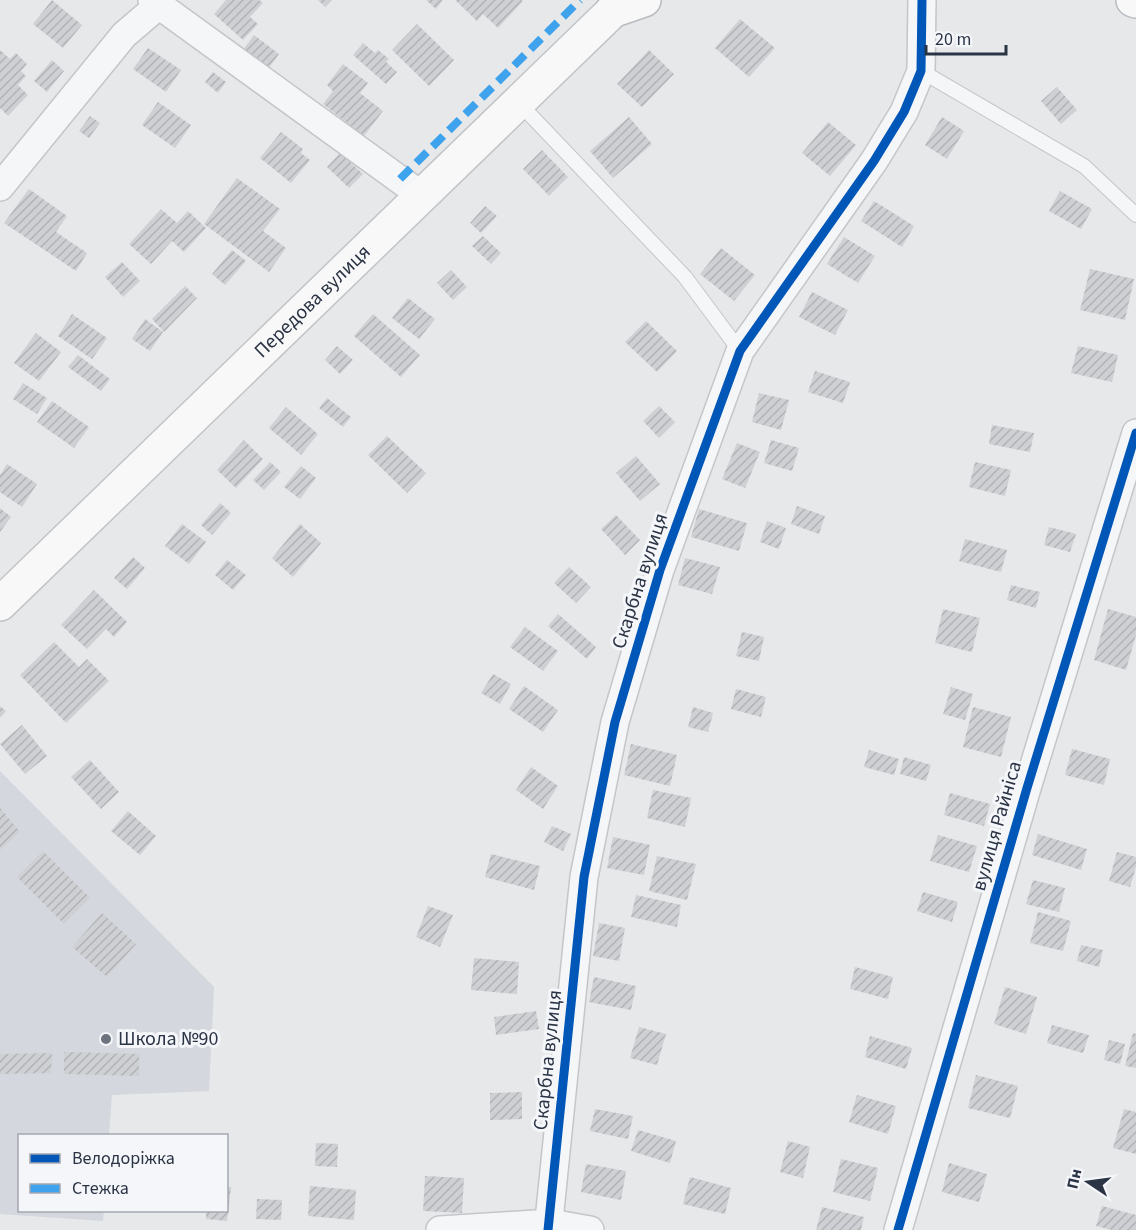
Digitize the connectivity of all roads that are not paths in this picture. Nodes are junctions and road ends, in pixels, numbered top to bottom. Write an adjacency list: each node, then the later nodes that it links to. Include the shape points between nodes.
1 (644, 0): 3 (main road)
2 (922, 0): 5 (street, Скарбна вулиця)
3 (618, 5): 6 (main road, Передова вулиця)
4 (170, 6): 7 (street, via 124,35); 8 (street)
5 (921, 71): 9 (lane, via 1084,166); 10 (street, Скарбна вулиця, via 904,112 874,161)
6 (518, 102): 8 (main road, Передова вулиця); 10 (lane, via 685,277)
7 (0, 187)
8 (421, 195): 12 (main road, Передова вулиця)
9 (1136, 215)
10 (740, 351): 13 (street, Скарбна вулиця, via 660,570 615,722 584,877)
11 (1136, 433): 16 (street, вулиця Райніса)
12 (0, 604)
13 (549, 1226): 14 (street); 15 (street)
14 (440, 1230)
15 (590, 1230)
16 (898, 1230)

